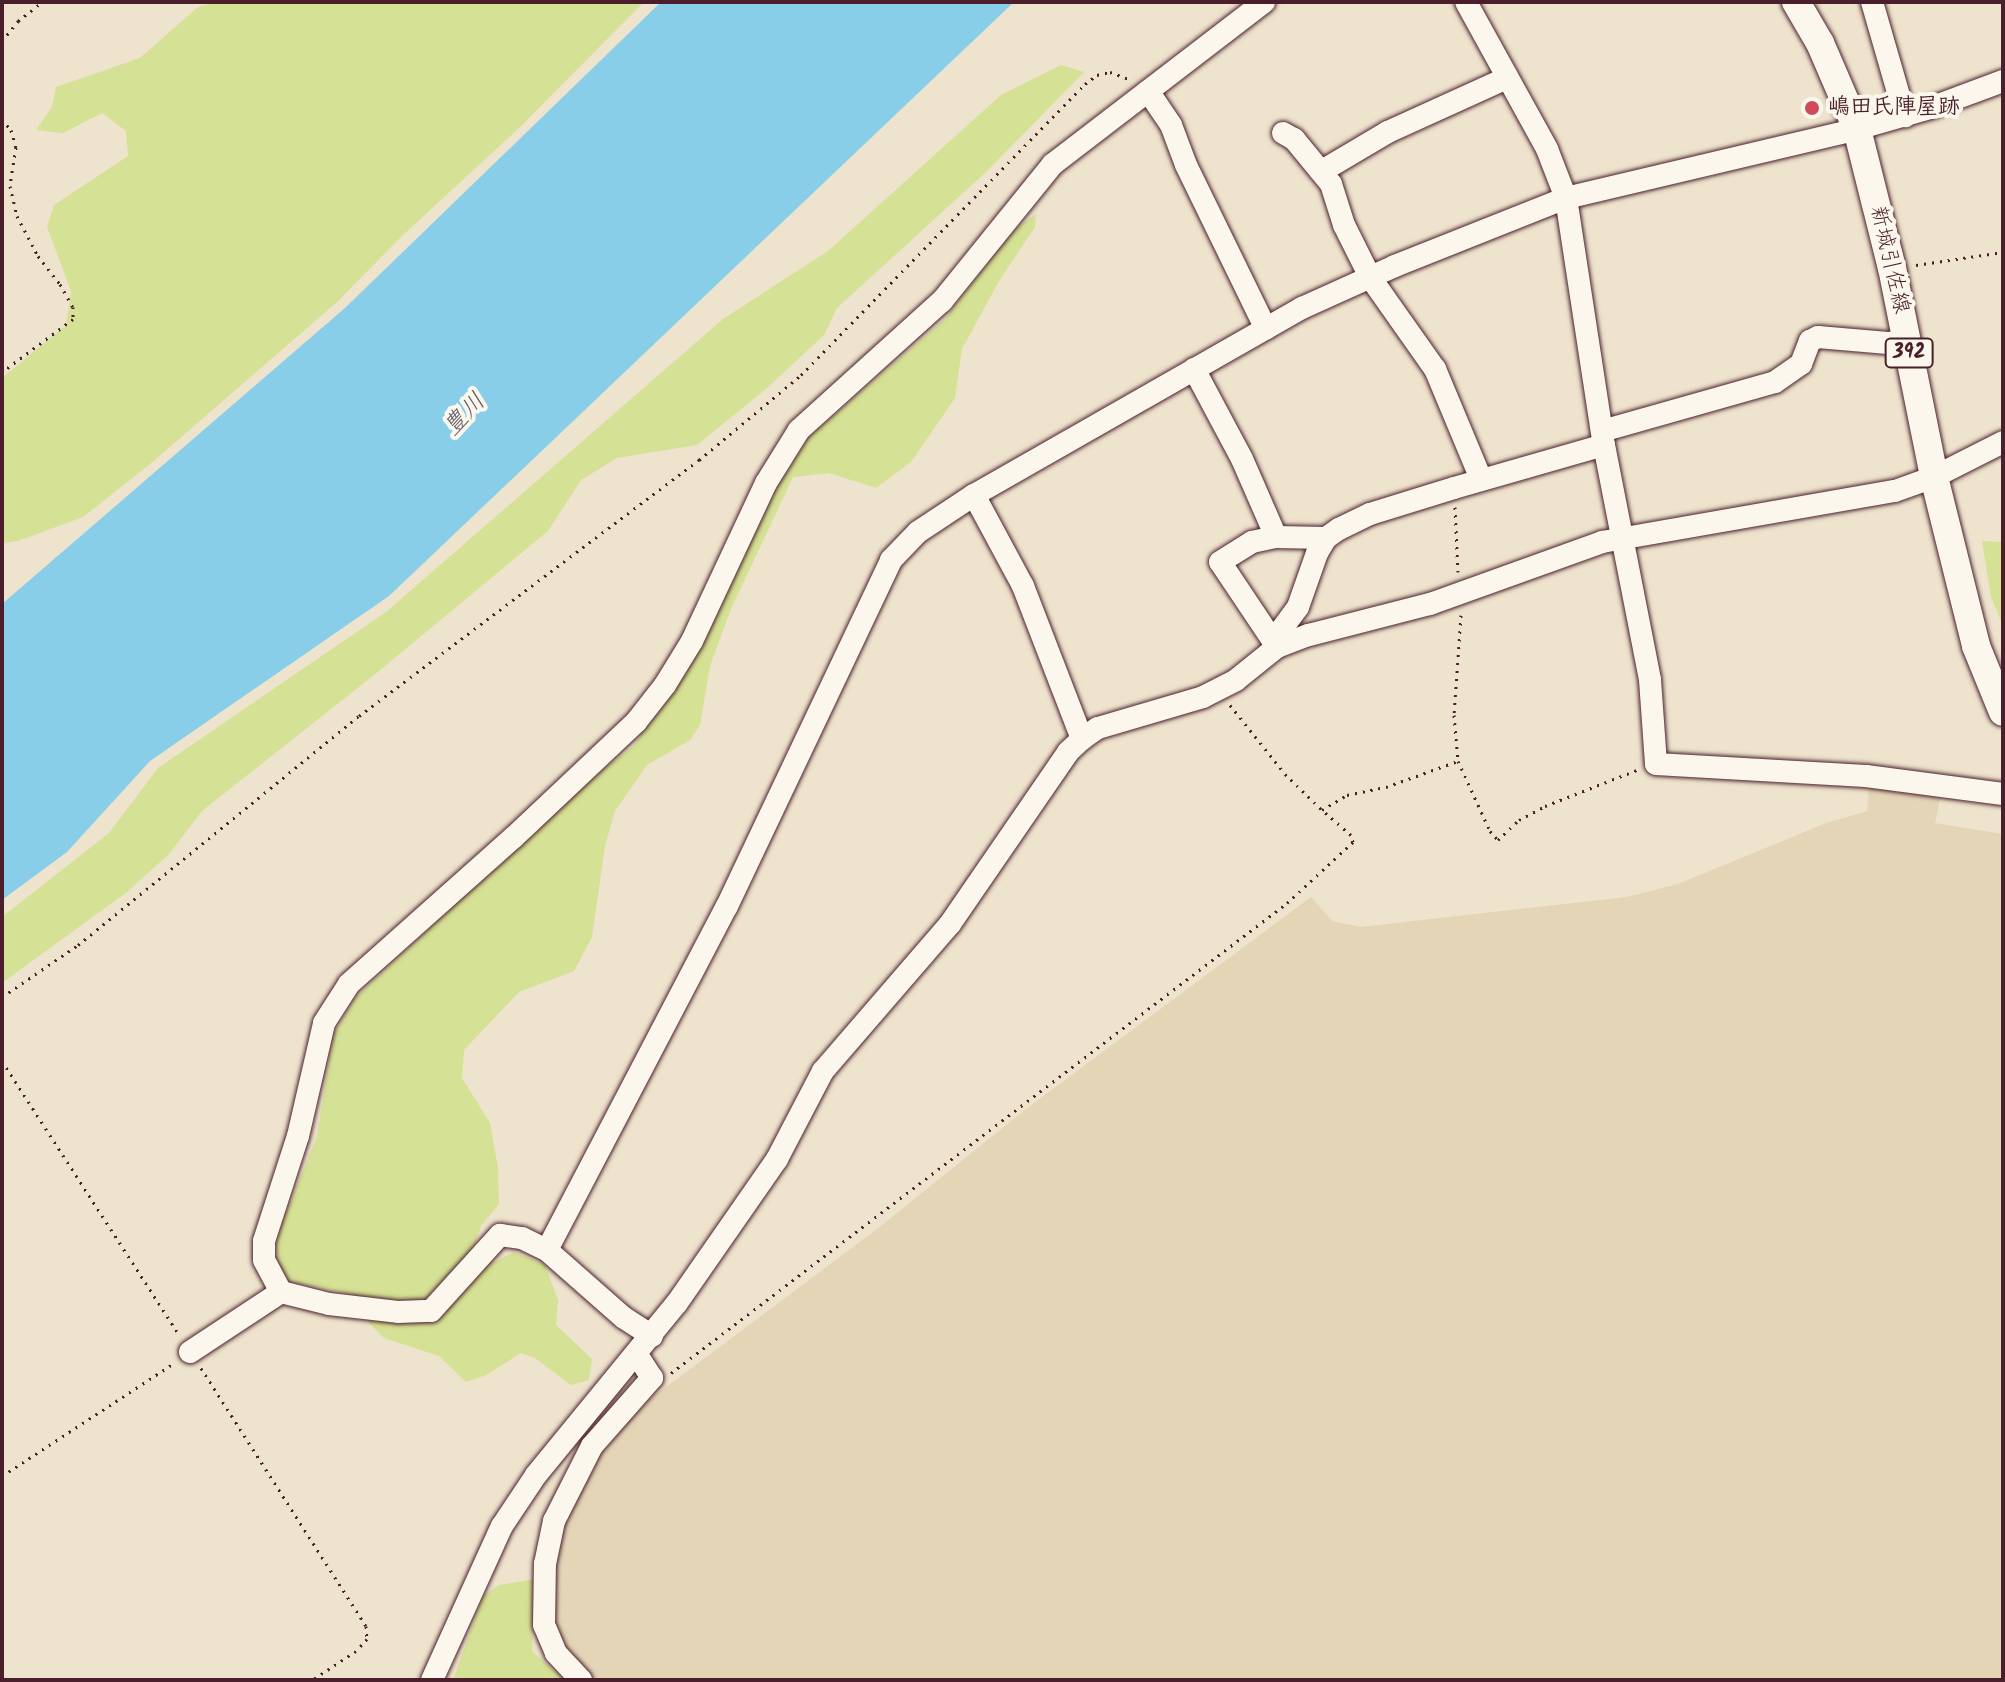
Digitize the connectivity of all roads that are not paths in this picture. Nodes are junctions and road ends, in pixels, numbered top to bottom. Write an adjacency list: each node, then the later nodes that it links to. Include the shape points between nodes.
1 (1264, 2): 7 (street)
2 (1466, 2): 5 (street)
3 (1796, 2): 9 (main road, 新城引佐線 / 392)
4 (1872, 2): 8 (street)
5 (1507, 78): 11 (street, via 1388,132); 12 (street, via 1547,149)
6 (2003, 81): 8 (street)
7 (1148, 91): 14 (street, via 1171,125); 30 (street, via 1053,164 942,301 799,430 766,483 692,641 636,722 349,984 324,1023 298,1136 264,1241 264,1260)
8 (1905, 116): 9 (street)
9 (1857, 129): 12 (street); 15 (main road, 新城引佐線 / 392)
10 (1283, 133): 11 (street)
11 (1322, 171): 13 (street)
12 (1566, 198): 13 (street); 17 (street)
13 (1370, 277): 14 (street); 20 (street, via 1435,369)
14 (1266, 329): 16 (street)
15 (1906, 340): 17 (street, via 1818,337 1810,341 1801,364 1775,382); 19 (main road, 新城引佐線 / 392)
16 (1194, 369): 21 (street); 22 (street)
17 (1603, 438): 20 (street); 23 (street)
18 (2003, 442): 19 (street)
19 (1934, 477): 23 (street, via 1895,491); 26 (main road, 新城引佐線 / 392, via 1976,646)
20 (1481, 479): 24 (street, via 1370,514)
21 (974, 495): 27 (street, via 1026,594); 29 (street, via 918,532 891,560 727,906)
22 (1276, 537): 24 (street); 25 (street, via 1252,542 1220,562)
23 (1625, 537): 25 (street, via 1460,594); 28 (street, via 1650,680 1656,764 1866,776)
24 (1326, 538): 25 (street, via 1298,607)
25 (1275, 644): 27 (street, via 1236,680 1218,689 1098,728)
26 (2003, 712)
27 (1082, 739): 31 (street, via 950,924 823,1071 777,1159)
28 (2003, 794)
29 (547, 1250): 30 (street, via 500,1235 431,1311 329,1304); 31 (street)
30 (281, 1292): 32 (street)
31 (652, 1336): 33 (street)
32 (190, 1352)
33 (637, 1355): 34 (street, via 536,1475 502,1526); 35 (street, via 652,1378 592,1446 554,1521 545,1564 544,1625 556,1653)
34 (432, 1680)
35 (581, 1680)

